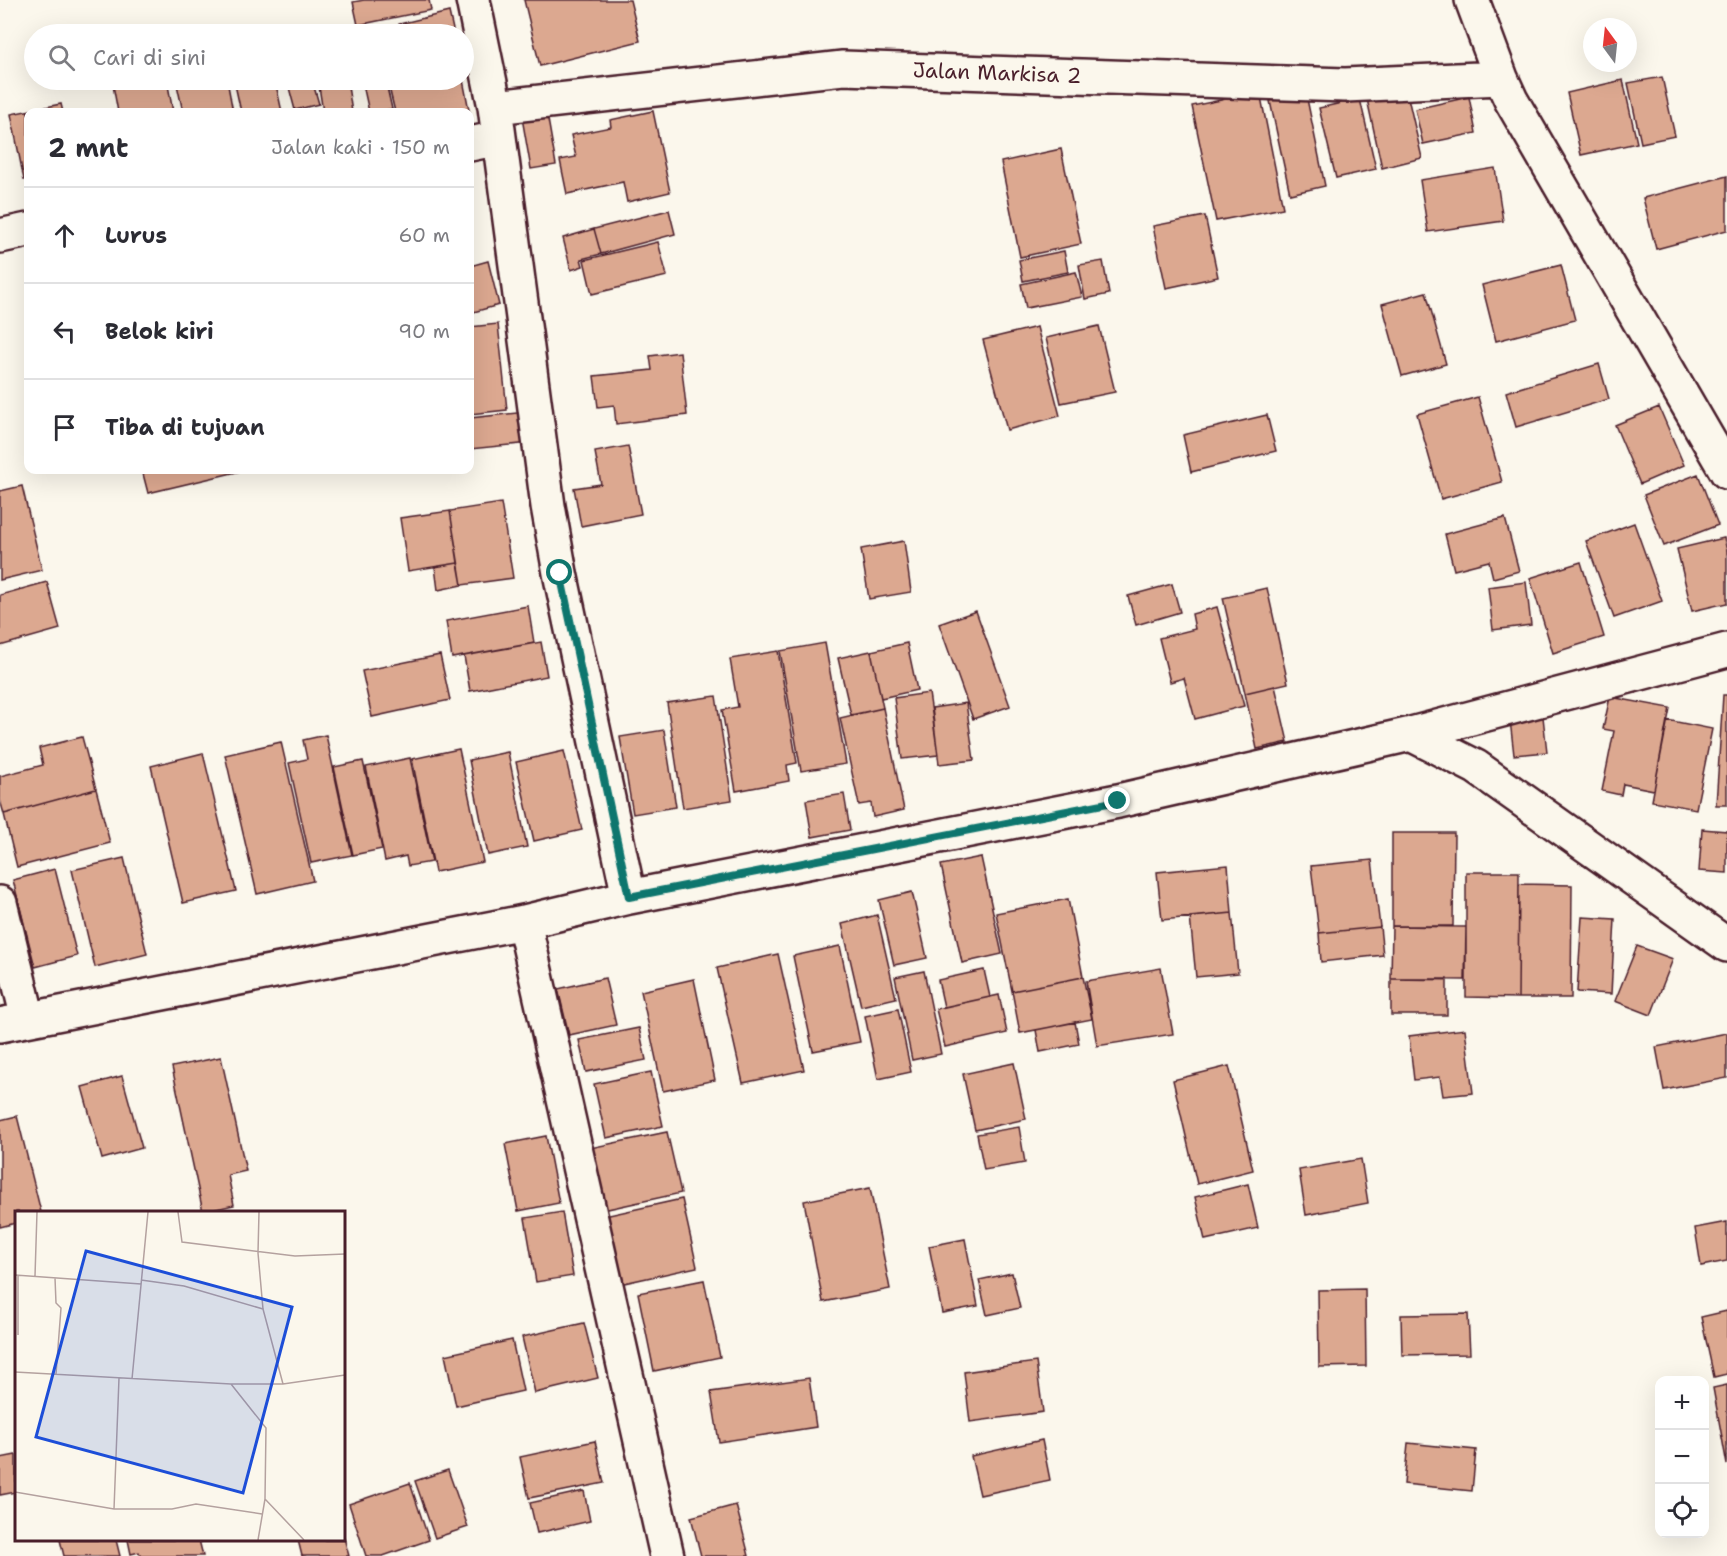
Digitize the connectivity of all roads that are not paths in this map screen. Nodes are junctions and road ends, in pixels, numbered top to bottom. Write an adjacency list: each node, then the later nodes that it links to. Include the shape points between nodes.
1 (473, 0): 4 (street)
2 (1472, 0): 3 (street)
3 (1501, 78): 4 (street, Jalan Markisa 2, via 1345,85 843,68); 7 (street)
4 (488, 130): 10 (street, via 560,573)
5 (24, 231): 6 (street)
6 (0, 236)
7 (1727, 472)
8 (1727, 650): 9 (street)
9 (1411, 734): 10 (street, via 1118,801); 13 (street, via 1476,767)
10 (629, 897): 12 (street)
11 (0, 903): 14 (street)
12 (524, 922): 14 (street); 15 (street)
13 (1727, 945)
14 (14, 1022)
15 (667, 1556)

